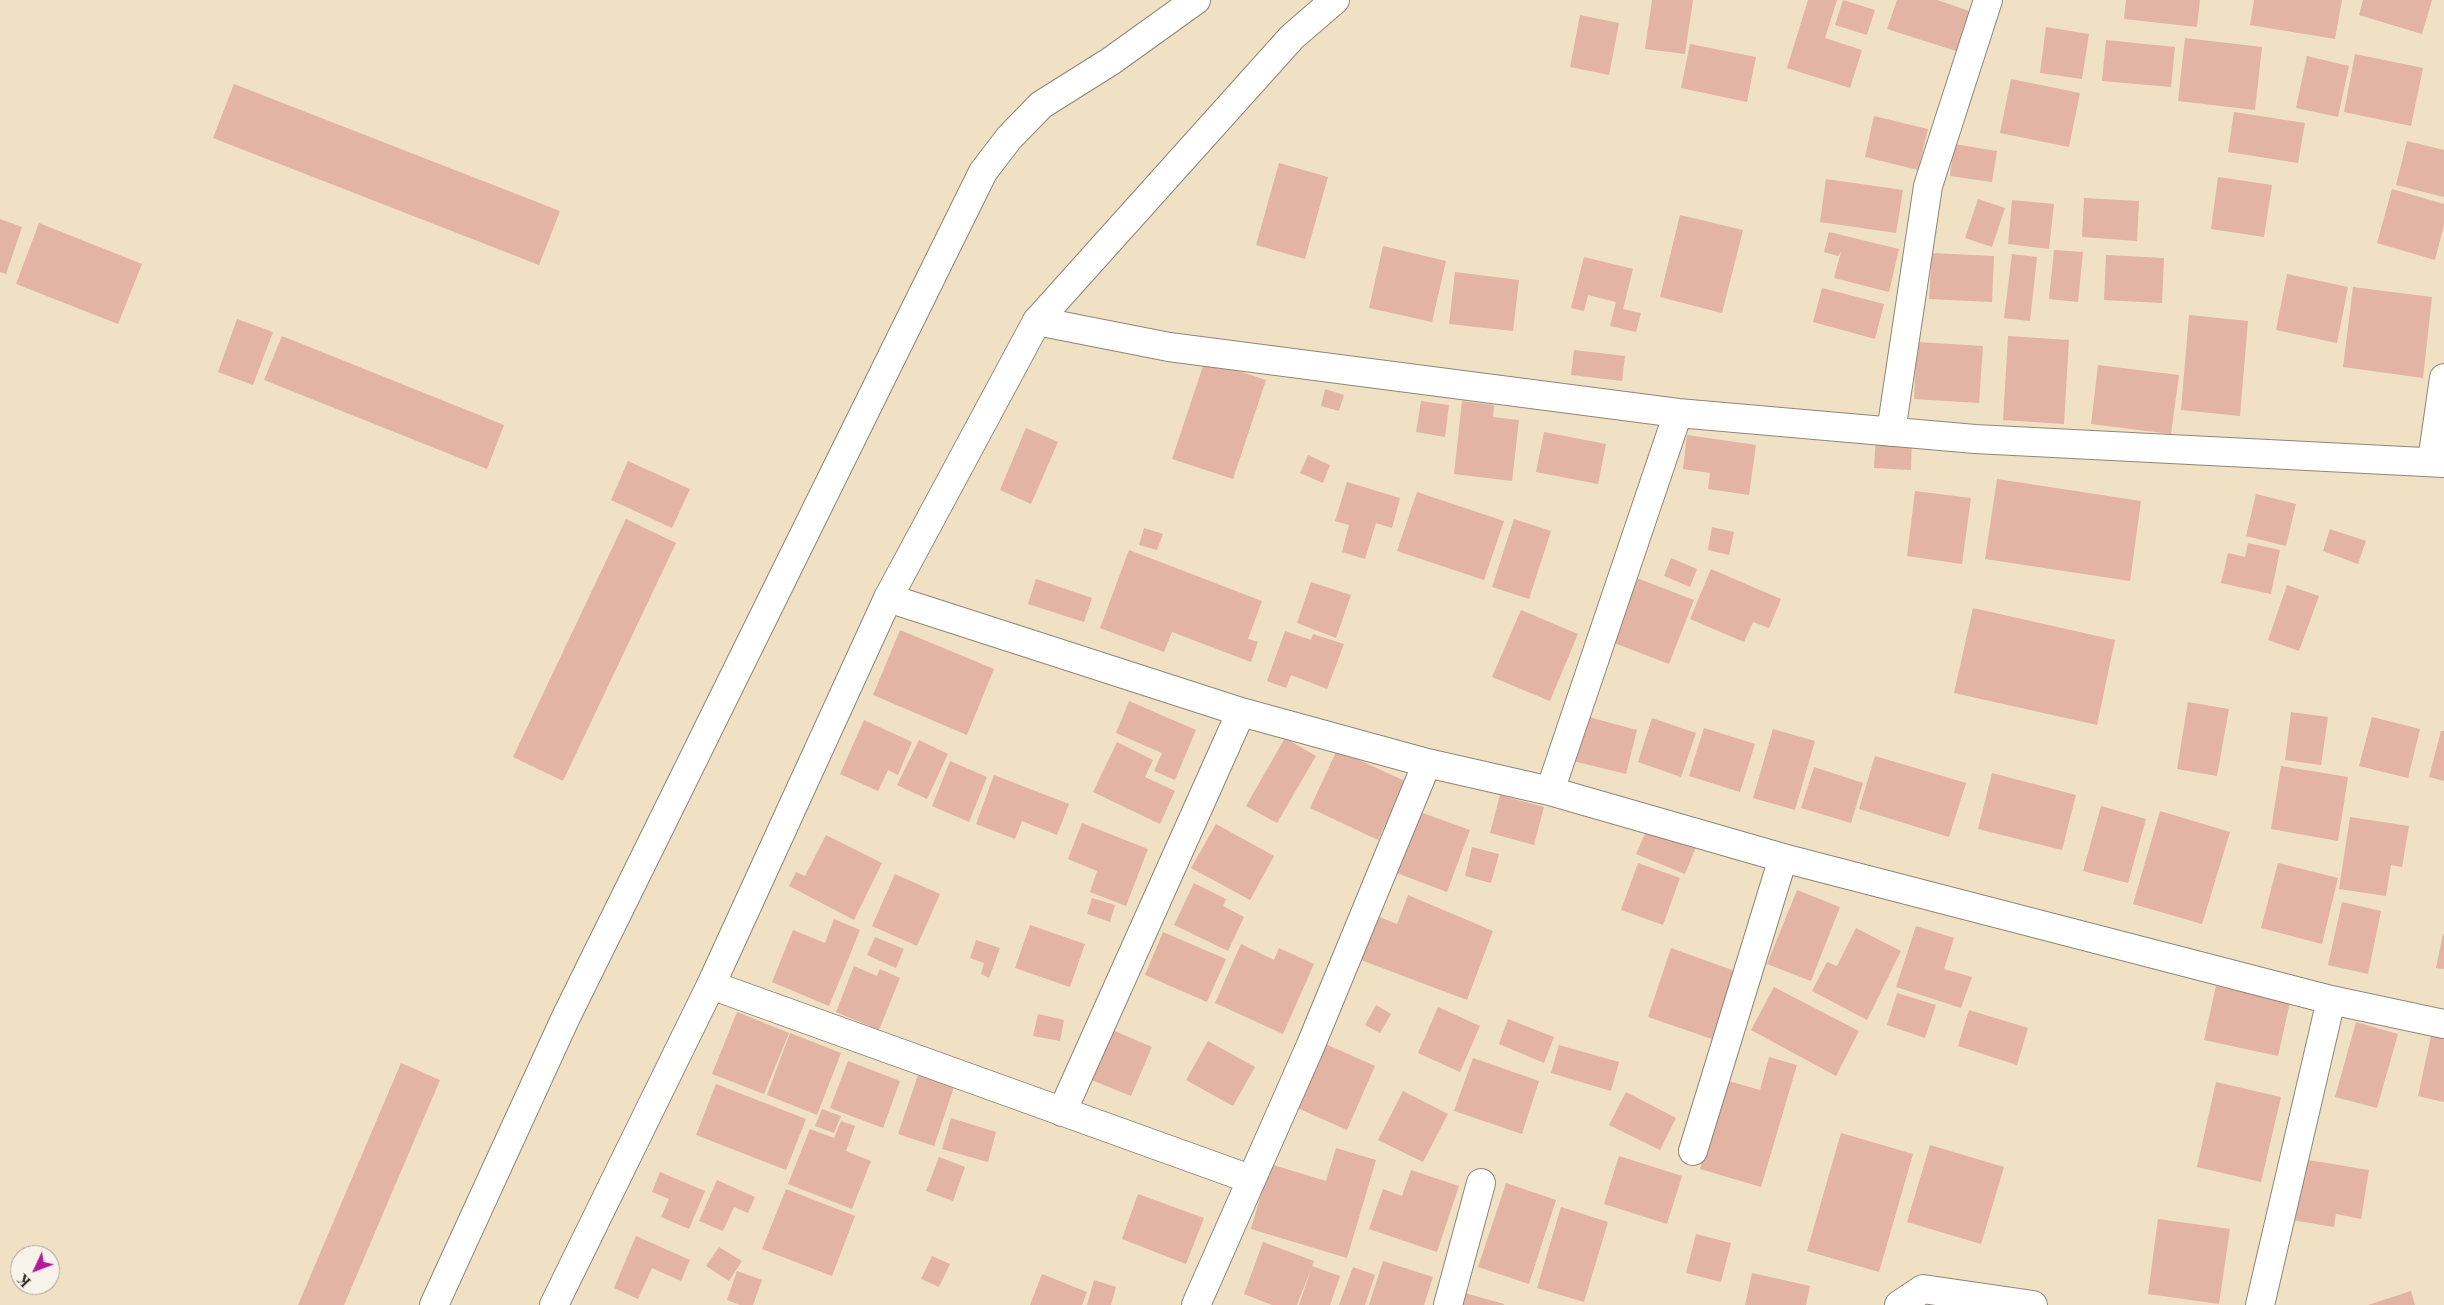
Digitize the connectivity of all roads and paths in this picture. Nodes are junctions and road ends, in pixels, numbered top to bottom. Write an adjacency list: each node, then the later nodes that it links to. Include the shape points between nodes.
1 (1196, 0): 21 (street, via 1111,61 1041,105 1009,138 983,172 566,1017)
2 (1334, 0): 4 (street, via 1292,37)
3 (1988, 0): 7 (street, via 1928,186)
4 (1037, 321): 6 (street, via 1169,346); 9 (street)
5 (2444, 378): 8 (street)
6 (1678, 413): 7 (street); 12 (street)
7 (1891, 432): 8 (street)
8 (2438, 462)
9 (888, 598): 10 (street); 14 (street)
10 (1241, 712): 11 (street); 17 (street)
11 (1427, 764): 12 (street); 19 (street, via 1310,1047)
12 (1550, 791): 13 (street)
13 (1783, 858): 15 (street); 18 (street)
14 (711, 984): 17 (street); 22 (street)
15 (2330, 1000): 16 (street); 27 (street)
16 (2444, 1024)
17 (1062, 1112): 19 (street)
18 (1693, 1151)
19 (1250, 1179): 23 (street)
20 (1481, 1183): 24 (street)
21 (434, 1305)
22 (554, 1305)
23 (1196, 1305)
24 (1448, 1305)
25 (1899, 1305): 26 (street, via 1923,1289)
26 (2033, 1305)
27 (2260, 1305)

